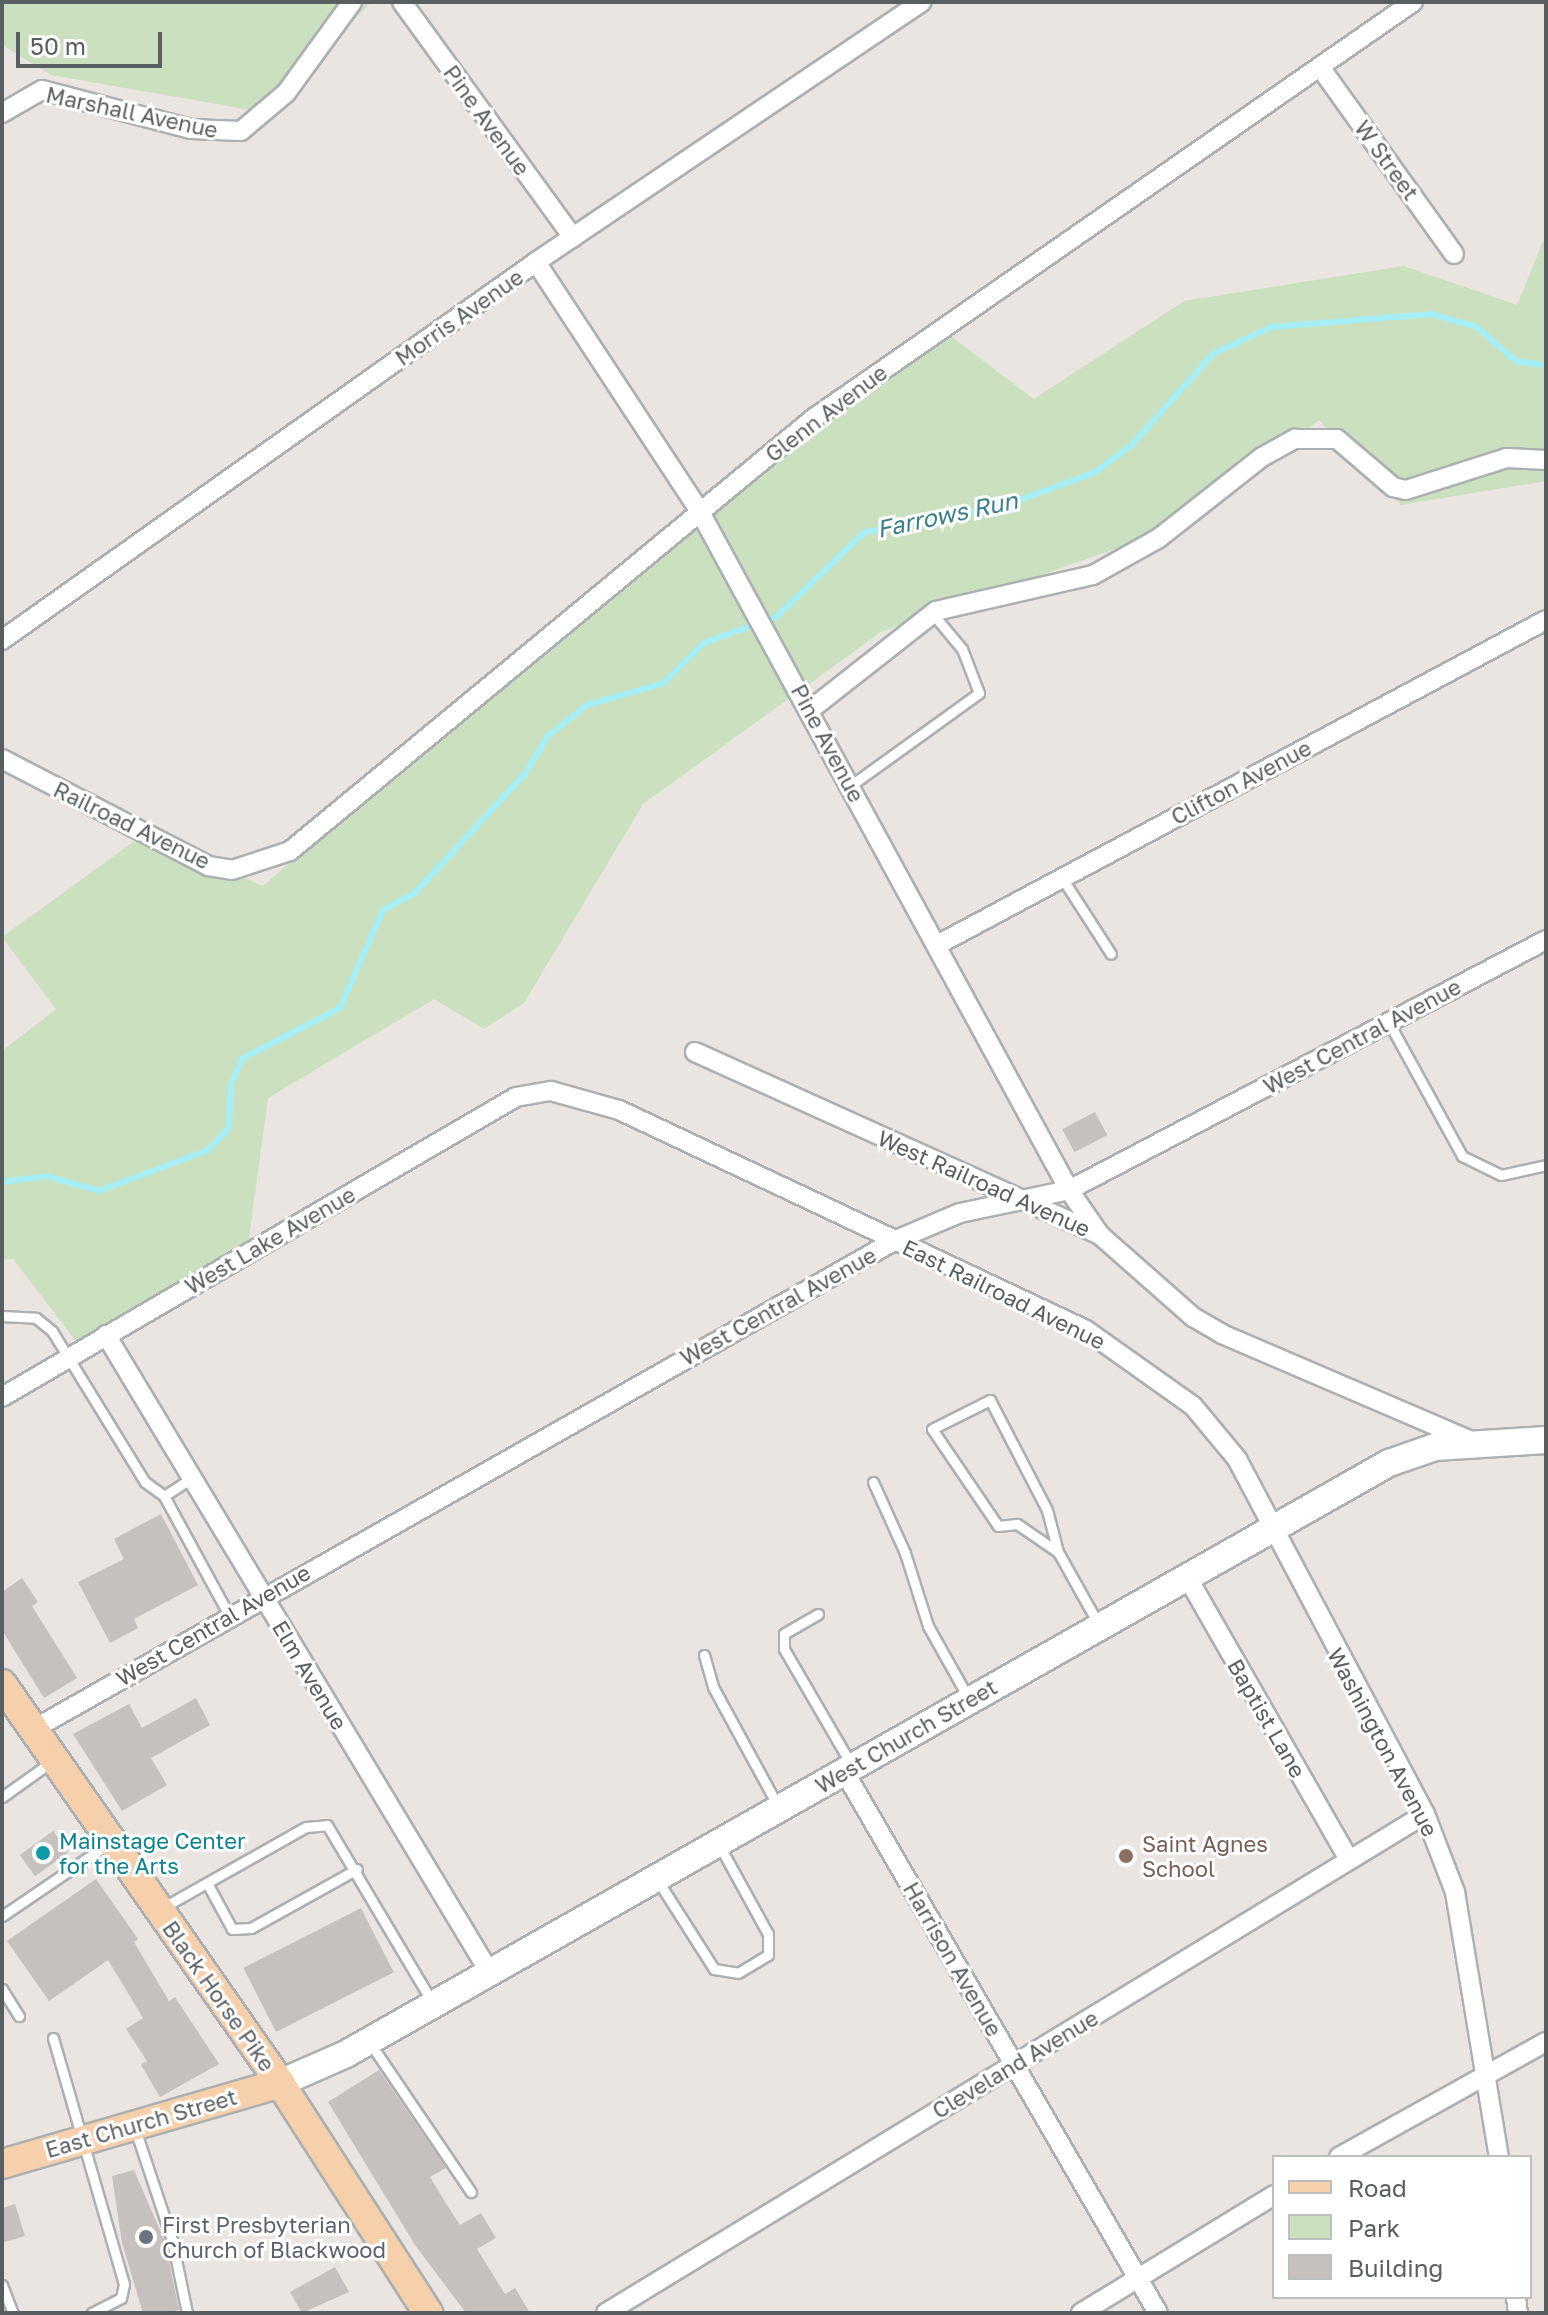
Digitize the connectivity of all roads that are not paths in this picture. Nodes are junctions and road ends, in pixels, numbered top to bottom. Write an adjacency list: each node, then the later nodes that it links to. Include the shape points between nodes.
1 (352, 2): 6 (street, Marshall Avenue, via 286,93 241,131 191,129 42,90)
2 (402, 2): 7 (street, Pine Avenue)
3 (922, 2): 7 (street, Morris Avenue)
4 (1413, 2): 5 (street, Glenn Avenue)
5 (1320, 67): 8 (street, W Street); 11 (street, Glenn Avenue, via 814,418)
6 (2, 113)
7 (573, 237): 9 (street, Morris Avenue)
8 (1454, 254)
9 (536, 262): 11 (street, Pine Avenue); 14 (street, Morris Avenue)
10 (1546, 460): 12 (street, via 1507,458 1406,490 1393,487 1337,439 1295,439 1262,457 1159,538 1093,575)
11 (700, 512): 15 (street, Pine Avenue); 18 (street, Glenn Avenue, via 290,851)
12 (932, 613): 15 (street); 17 (lane, via 962,649 979,693)
13 (1546, 620): 19 (street, Clifton Avenue)
14 (2, 640)
15 (810, 710): 17 (street, Pine Avenue)
16 (2, 759): 18 (street, Railroad Avenue, via 208,866 232,870)
17 (850, 786): 21 (street, Pine Avenue)
18 (267, 861)
19 (1062, 878): 21 (street, Clifton Avenue); 22 (lane)
20 (1546, 940): 23 (street, West Central Avenue)
21 (937, 945): 27 (street, Pine Avenue)
22 (1111, 954)
23 (1389, 1023): 26 (lane, via 1462,1156 1501,1175); 27 (street, West Central Avenue)
24 (695, 1052): 28 (street, West Railroad Avenue)
25 (541, 1093): 30 (street, East Railroad Avenue, via 580,1095 619,1110); 32 (street, West Lake Avenue, via 516,1097)
26 (1546, 1165)
27 (1069, 1190): 28 (street, West Central Avenue); 29 (street, Pine Avenue)
28 (1019, 1199): 29 (street, West Railroad Avenue); 30 (street, West Central Avenue, via 960,1213)
29 (1100, 1235): 36 (street, West Railroad Avenue, via 1193,1317 1222,1334)
30 (896, 1240): 40 (street, East Railroad Avenue, via 1086,1330 1147,1370 1193,1406 1237,1459); 43 (street, West Central Avenue)
31 (2, 1316): 33 (lane, via 36,1318)
32 (106, 1335): 33 (street, West Lake Avenue); 37 (street, Elm Avenue)
33 (70, 1356): 34 (street, West Lake Avenue); 39 (lane, via 145,1482)
34 (2, 1397)
35 (1546, 1440): 36 (main road, West Church Street)
36 (1472, 1441): 40 (main road, West Church Street, via 1389,1463)
37 (192, 1478): 39 (lane); 43 (street, Elm Avenue)
38 (873, 1482): 49 (lane, via 891,1514 928,1626)
39 (164, 1496): 45 (lane)
40 (1268, 1527): 42 (main road, West Church Street); 55 (street, Washington Avenue)
41 (1058, 1552): 41 (lane, via 1047,1510 990,1400 932,1429 998,1526 1017,1524); 46 (lane)
42 (1186, 1575): 46 (main road, West Church Street); 58 (street, Baptist Lane)
43 (262, 1596): 45 (street, West Central Avenue); 64 (street, Elm Avenue)
44 (818, 1614): 52 (lane, via 784,1634 784,1649)
45 (229, 1615): 50 (street, West Central Avenue)
46 (1099, 1625): 49 (main road, West Church Street)
47 (704, 1655): 54 (lane, via 713,1687)
48 (2, 1684): 50 (main road, Black Horse Pike)
49 (969, 1699): 52 (main road, West Church Street)
50 (34, 1729): 51 (main road, Black Horse Pike)
51 (54, 1760): 53 (lane); 56 (main road, Black Horse Pike)
52 (848, 1769): 54 (main road, West Church Street); 71 (street, Harrison Avenue)
53 (2, 1797)
54 (779, 1808): 57 (main road, West Church Street)
55 (1425, 1814): 58 (street, Cleveland Avenue); 72 (street, Washington Avenue, via 1455,1892)
56 (111, 1842): 62 (main road, Black Horse Pike); 63 (lane)
57 (718, 1843): 60 (main road, West Church Street); 60 (lane, via 768,1934 768,1955 738,1973 714,1969)
58 (1349, 1860): 71 (street, Cleveland Avenue)
59 (357, 1869): 61 (lane, via 333,1829 316,1823); 61 (lane, via 251,1928 232,1929); 66 (lane)
60 (657, 1878): 64 (main road, West Church Street)
61 (207, 1883): 62 (lane)
62 (159, 1910): 73 (main road, Black Horse Pike)
63 (2, 1916)
64 (490, 1973): 66 (main road, West Church Street)
65 (2, 1989): 67 (lane)
66 (434, 2005): 69 (main road, West Church Street)
67 (19, 2016)
68 (53, 2038): 75 (lane)
69 (369, 2041): 73 (main road, West Church Street); 79 (lane)
70 (1546, 2043): 72 (street)
71 (1014, 2064): 81 (street, Harrison Avenue); 87 (street, Cleveland Avenue)
72 (1488, 2070): 76 (street); 77 (street, Washington Avenue)
73 (280, 2083): 74 (main road, East Church Street); 86 (main road, Black Horse Pike)
74 (134, 2126): 75 (main road, East Church Street); 85 (lane, via 172,2240)
75 (80, 2141): 78 (main road, East Church Street); 84 (lane, via 124,2284 121,2298)
76 (1342, 2155)
77 (1499, 2155)
78 (2, 2164)
79 (471, 2192)
80 (1272, 2196): 81 (street)
81 (1138, 2278): 88 (street); 89 (street, Harrison Avenue)
82 (2, 2285): 83 (lane)
83 (13, 2313)
84 (92, 2313)
85 (187, 2313)
86 (428, 2313)
87 (606, 2313)
88 (1081, 2313)
89 (1158, 2313)

